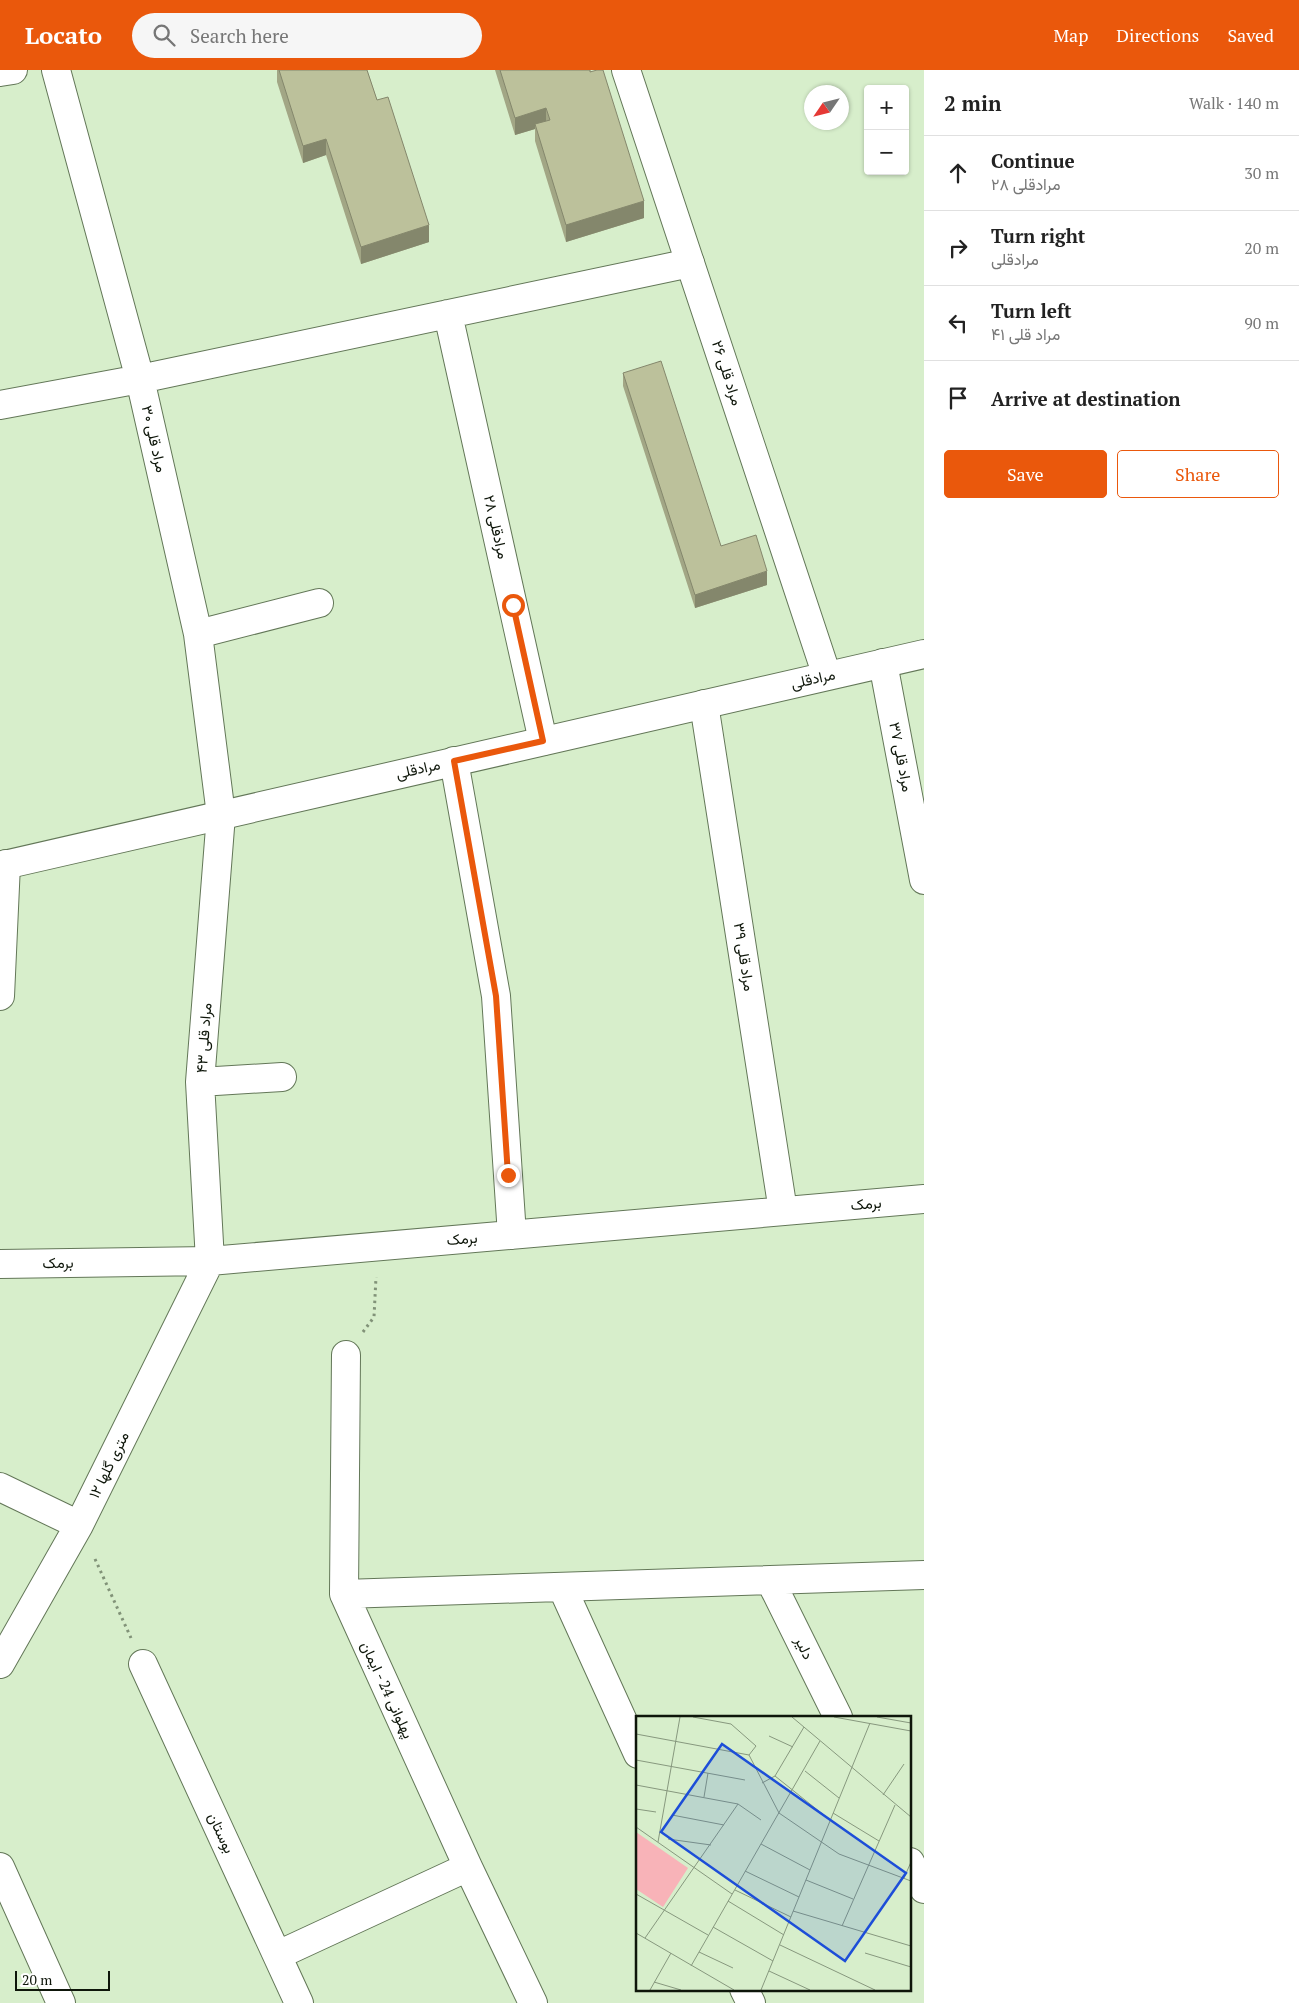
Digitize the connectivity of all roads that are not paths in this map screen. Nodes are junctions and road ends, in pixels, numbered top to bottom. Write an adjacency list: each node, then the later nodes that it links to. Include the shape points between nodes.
1 (13, 70): 4 (street)
2 (56, 70): 7 (street, مراد قلی ۳۰)
3 (626, 70): 5 (street, مراد قلی ۲۶)
4 (0, 72)
5 (690, 263): 6 (street); 13 (street, مراد قلی ۲۶)
6 (448, 314): 7 (street); 15 (street, مرادقلی ۲۸)
7 (140, 379): 8 (street); 10 (street, مراد قلی ۳۰)
8 (0, 405)
9 (319, 603): 10 (street)
10 (198, 634): 17 (street, مراد قلی ۳۰)
11 (924, 654): 12 (street, مرادقلی)
12 (883, 663): 13 (street, مرادقلی); 19 (street, مراد قلی ۳۷)
13 (827, 676): 14 (street, مرادقلی)
14 (704, 704): 15 (street, مرادقلی); 24 (street, مراد قلی ۳۹)
15 (543, 741): 16 (street, مرادقلی)
16 (454, 761): 17 (street, مرادقلی); 25 (street, via 496,996)
17 (221, 815): 18 (street, مرادقلی); 22 (street, مراد قلی ۴۳)
18 (3, 865): 20 (street)
19 (924, 880)
20 (0, 996)
21 (282, 1077): 22 (street)
22 (200, 1082): 26 (street, مراد قلی ۴۳)
23 (924, 1198): 24 (street, برمک)
24 (783, 1211): 25 (street, برمک)
25 (512, 1235): 26 (street, برمک)
26 (210, 1261): 27 (street, برمک); 30 (street, ۱۲ متری گلها)
27 (0, 1264)
28 (346, 1355): 34 (street, پهلوانی 24 - ایمان)
29 (0, 1487): 30 (street)
30 (79, 1525): 35 (street, ۱۲ متری گلها)
31 (924, 1575): 32 (street)
32 (770, 1580): 33 (street); 37 (street, دلیر)
33 (562, 1587): 34 (street); 38 (street)
34 (344, 1594): 41 (street, پهلوانی 24 - ایمان)
35 (0, 1664)
36 (143, 1664): 43 (street, بوستان)
37 (838, 1716)
38 (636, 1750)
39 (912, 1866): 42 (street)
40 (0, 1867): 45 (street)
41 (468, 1867): 43 (street); 47 (street, پهلوانی 24 - ایمان)
42 (924, 1890)
43 (278, 1955): 46 (street, بوستان)
44 (744, 1990): 48 (street)
45 (62, 2003)
46 (299, 2003)
47 (533, 2003)
48 (751, 2003)

